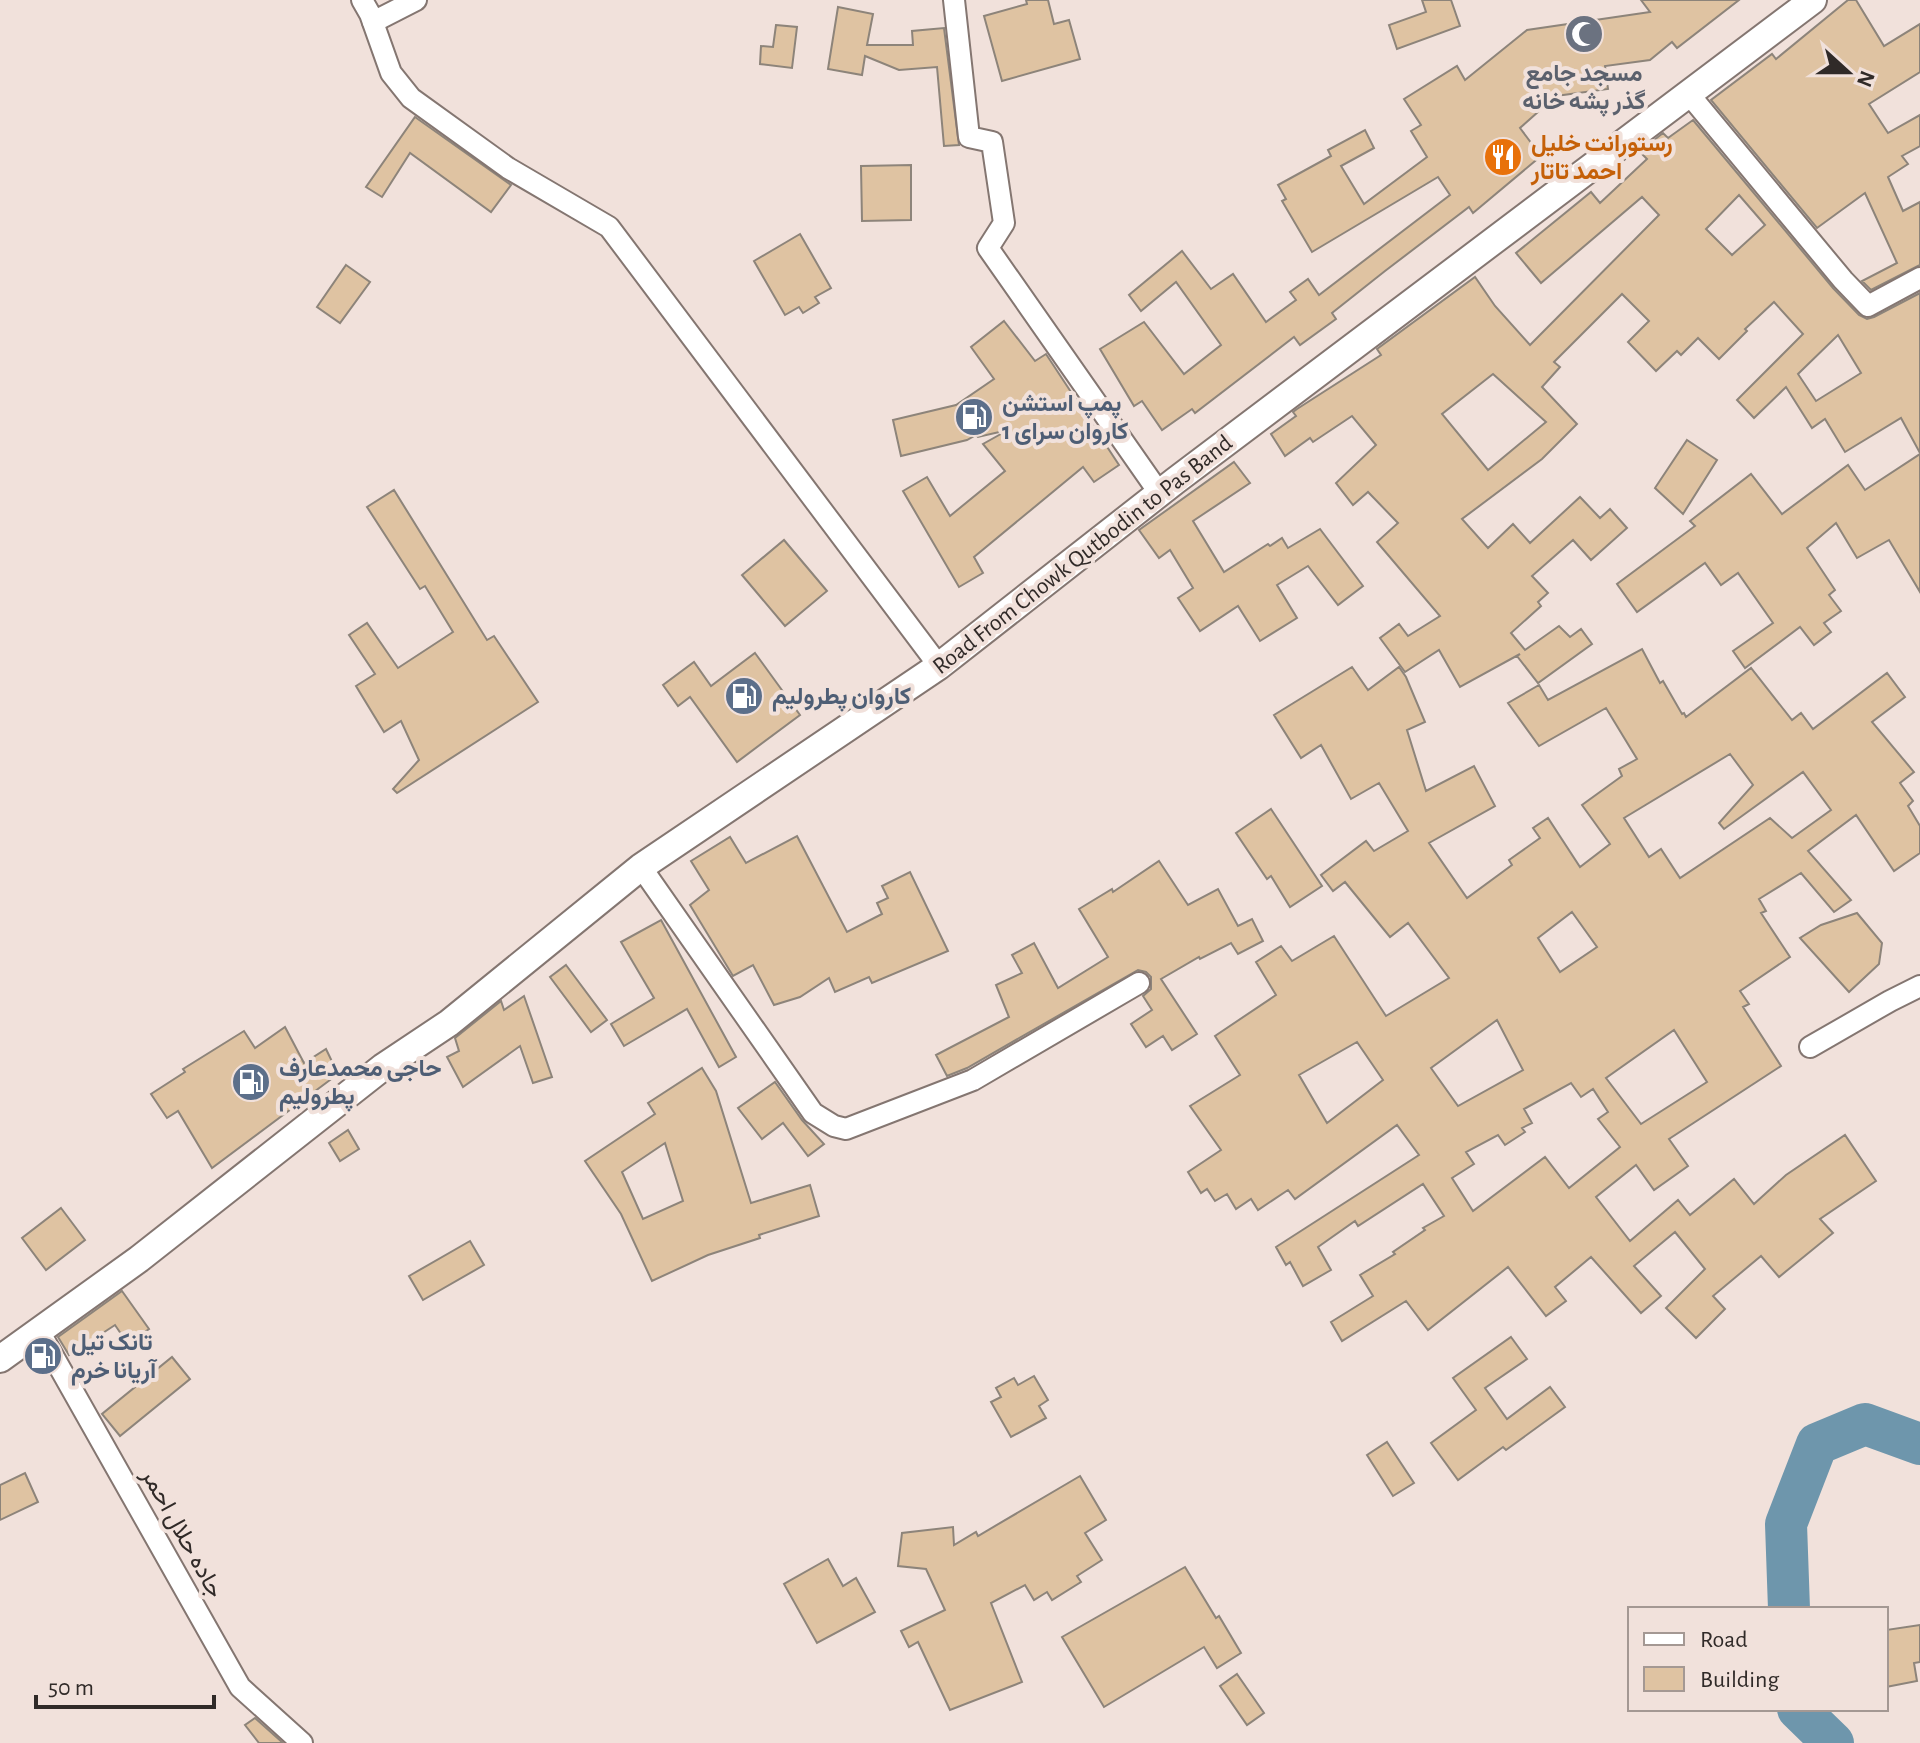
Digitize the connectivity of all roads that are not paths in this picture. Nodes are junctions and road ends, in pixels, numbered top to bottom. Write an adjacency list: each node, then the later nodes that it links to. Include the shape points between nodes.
1 (362, 0): 5 (street)
2 (416, 0): 5 (street)
3 (954, 0): 8 (street, via 969,137 992,142 1004,223 988,248)
4 (1813, 0): 6 (main road, Road From Chowk Qutbodin to Pas Band)
5 (373, 22): 9 (street, via 391,73 411,98 508,168 609,227)
6 (1688, 93): 7 (street, via 1868,306); 8 (main road, Road From Chowk Qutbodin to Pas Band)
7 (1920, 278)
8 (1160, 494): 9 (main road, Road From Chowk Qutbodin to Pas Band)
9 (939, 666): 10 (main road, Road From Chowk Qutbodin to Pas Band)
10 (641, 867): 11 (street, via 813,1113 846,1129 973,1080); 14 (main road, Road From Chowk Qutbodin to Pas Band, via 449,1023 383,1067)
11 (1139, 983)
12 (1920, 986): 13 (street)
13 (1810, 1047)
14 (39, 1331): 15 (main road, Road From Chowk Qutbodin to Pas Band); 16 (street, جاده حلال احمر, via 240,1687)
15 (0, 1359)
16 (302, 1743)

